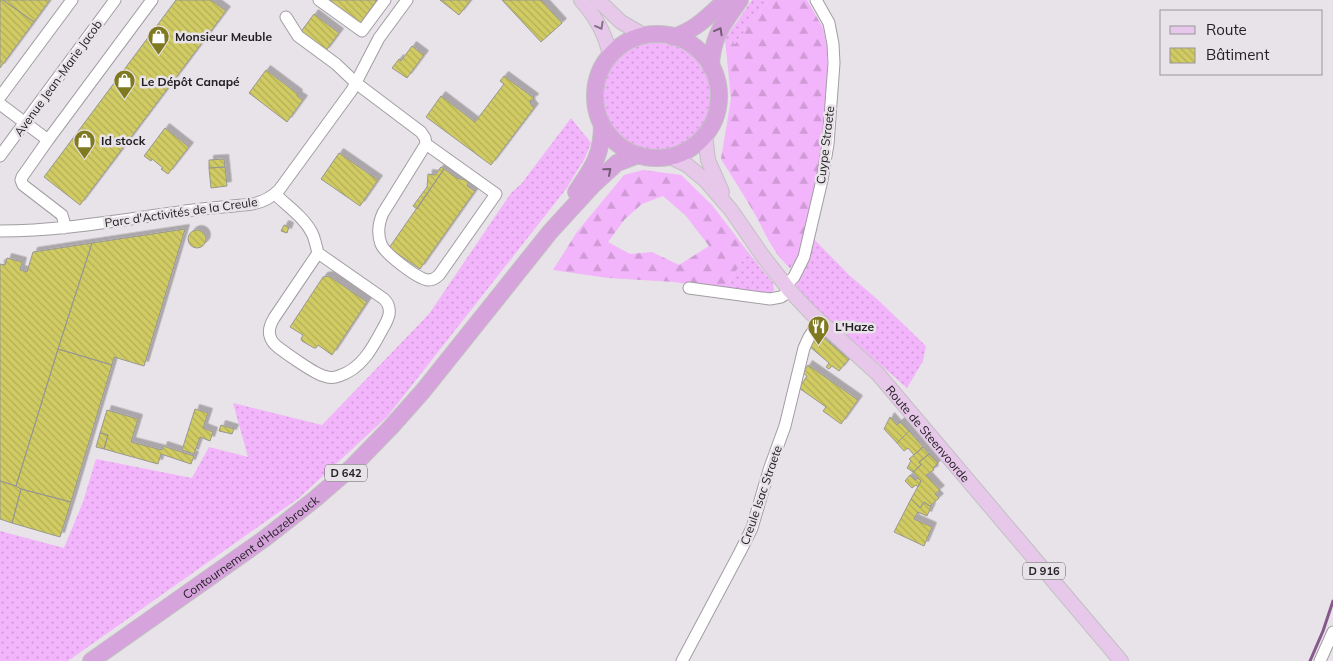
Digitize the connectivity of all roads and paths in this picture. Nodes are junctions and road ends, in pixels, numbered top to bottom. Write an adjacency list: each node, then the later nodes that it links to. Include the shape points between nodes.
1 (72, 0): 18 (street)
2 (115, 0): 20 (street, Avenue Jean-Marie Jacob)
3 (152, 0): 23 (street)
4 (319, 0): 5 (street, via 362,32)
5 (385, 0)
6 (407, 0): 17 (street, Parc d'Activités de la Creule, via 380,38)
7 (581, 0): 15 (main road, one-way to 15, via 602,29)
8 (598, 0): 13 (main road, via 621,22)
9 (726, 0): 14 (highway, via 692,29)
10 (740, 0): 16 (highway, one-way to 10, via 715,39)
11 (816, 0): 35 (street, Cuype Straete, via 829,23 833,44 828,144 804,256)
12 (286, 17): 17 (street, via 298,36)
13 (645, 36): 14 (highway); 15 (highway, via 628,41)
14 (673, 36): 16 (highway, via 693,46)
15 (610, 56): 21 (highway, via 596,86 596,106)
16 (711, 67): 22 (highway, via 719,99 714,120)
17 (356, 83): 24 (street, via 421,132); 28 (street, Parc d'Activités de la Creule)
18 (0, 97)
19 (0, 104): 20 (street)
20 (25, 123): 23 (street); 26 (street, Avenue Jean-Marie Jacob)
21 (602, 125): 25 (highway, via 617,144); 32 (highway, Contournement d'Hazebrouck / D 642, via 601,146 595,163)
22 (706, 134): 27 (highway, via 687,150); 29 (main road, Route de Steenvoorde, via 710,166)
23 (48, 140): 30 (street, via 21,180 26,188 62,215)
24 (426, 144): 24 (street, via 496,194 439,275 431,280 418,276 389,255 378,233 383,213)
25 (638, 155): 27 (highway); 32 (highway, Contournement d'Hazebrouck / D 642, one-way to 25, via 611,167)
26 (0, 156)
27 (670, 157): 29 (main road, Route de Steenvoorde, via 697,172)
28 (274, 194): 30 (street, Parc d'Activités de la Creule, via 252,204); 33 (street, via 309,229)
29 (731, 210): 35 (main road, Route de Steenvoorde / D 916)
30 (64, 228): 31 (street, Parc d'Activités de la Creule)
31 (0, 231)
32 (550, 232): 38 (highway, Contournement d'Hazebrouck / D 642, via 432,381 352,467 264,539)
33 (318, 253): 33 (street, via 384,299 390,310 368,355 351,371 335,378 320,375 278,348 269,334 274,318)
34 (690, 288): 35 (street, via 770,299 780,297)
35 (788, 288): 36 (main road, Route de Steenvoorde / D 916)
36 (820, 321): 39 (street, Creule Isac Straete, via 804,348 785,426 752,528); 40 (main road, Route de Steenvoorde / D 916, via 878,374)
37 (1333, 632): 41 (street)
38 (91, 661)
39 (682, 661)
40 (1121, 661)
41 (1320, 661)

